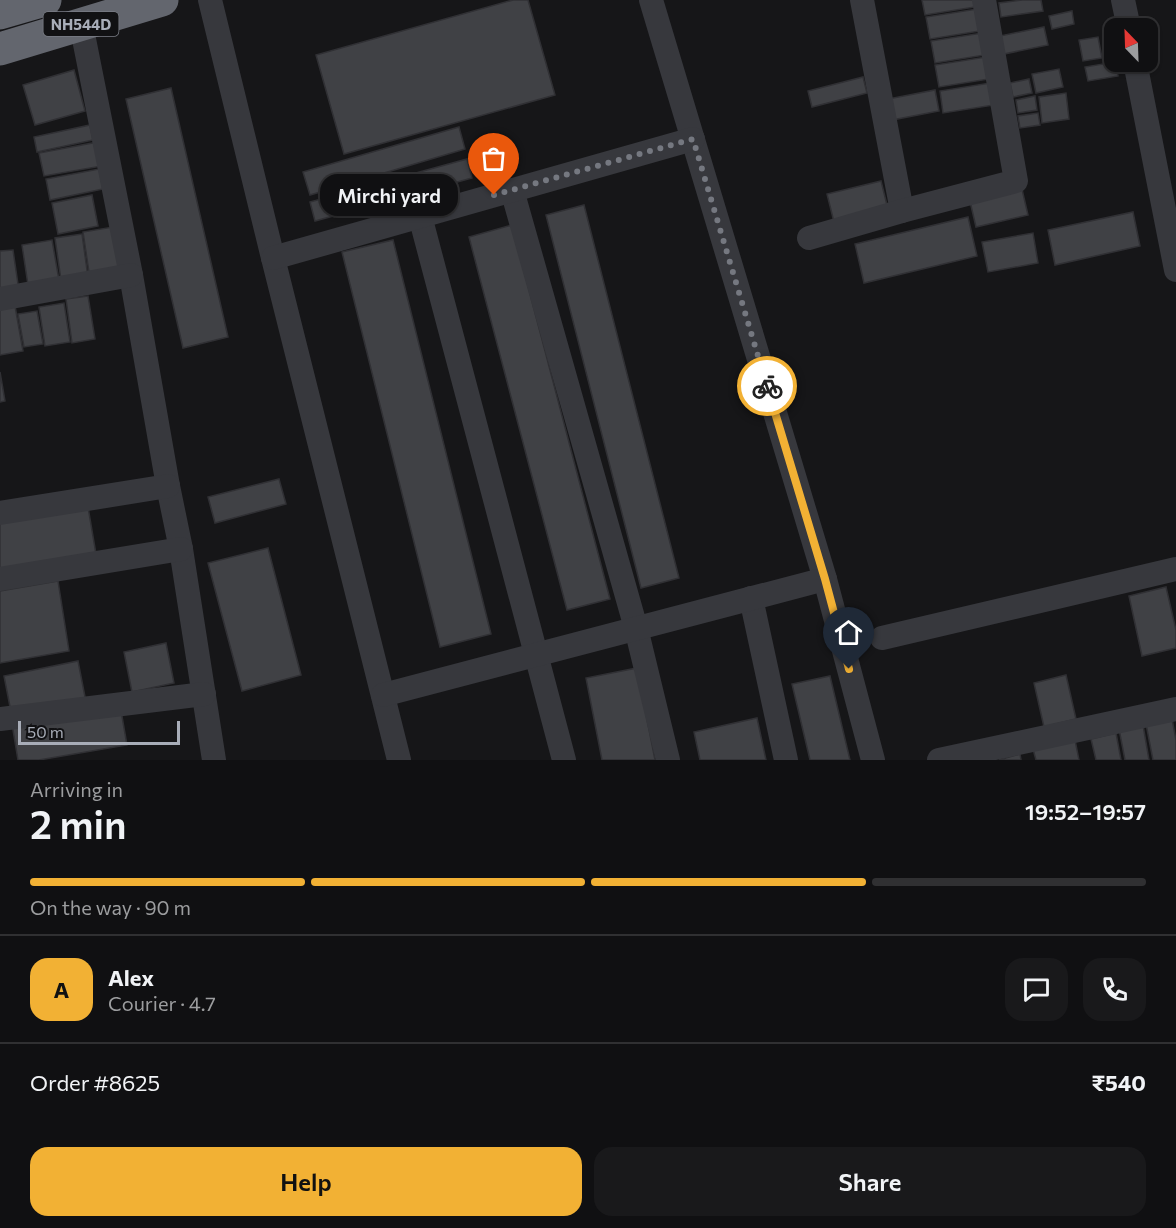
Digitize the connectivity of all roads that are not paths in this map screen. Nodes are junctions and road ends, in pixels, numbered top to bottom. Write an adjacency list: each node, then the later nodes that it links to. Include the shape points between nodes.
1 (45, 0): 8 (highway, NH544D)
2 (162, 0): 10 (highway, NH544D)
3 (210, 0): 18 (street)
4 (651, 0): 13 (street)
5 (862, 0): 15 (street)
6 (984, 0): 15 (street, via 1016,181)
7 (1123, 0): 9 (street)
8 (0, 13)
9 (1127, 18)
10 (81, 24): 11 (highway, NH544D); 20 (street)
11 (0, 49)
12 (1137, 72): 19 (street)
13 (693, 139): 14 (street); 27 (street)
14 (512, 190): 16 (street); 29 (street)
15 (902, 211): 17 (street)
16 (420, 216): 18 (street); 31 (street)
17 (809, 238)
18 (273, 258): 33 (street)
19 (1176, 270)
20 (131, 275): 21 (street); 22 (street)
21 (0, 299)
22 (168, 486): 23 (street); 24 (street)
23 (0, 513)
24 (181, 549): 26 (street); 32 (street)
25 (1176, 569): 30 (street)
26 (0, 579)
27 (825, 579): 28 (street); 41 (street)
28 (751, 598): 29 (street); 40 (street)
29 (636, 628): 31 (street); 39 (street)
30 (882, 638)
31 (535, 655): 33 (street); 38 (street)
32 (204, 694): 35 (street); 36 (street)
33 (383, 695): 37 (street)
34 (1176, 709): 42 (street)
35 (0, 719)
36 (214, 760)
37 (399, 760)
38 (564, 760)
39 (668, 760)
40 (786, 760)
41 (873, 760)
42 (939, 760)

